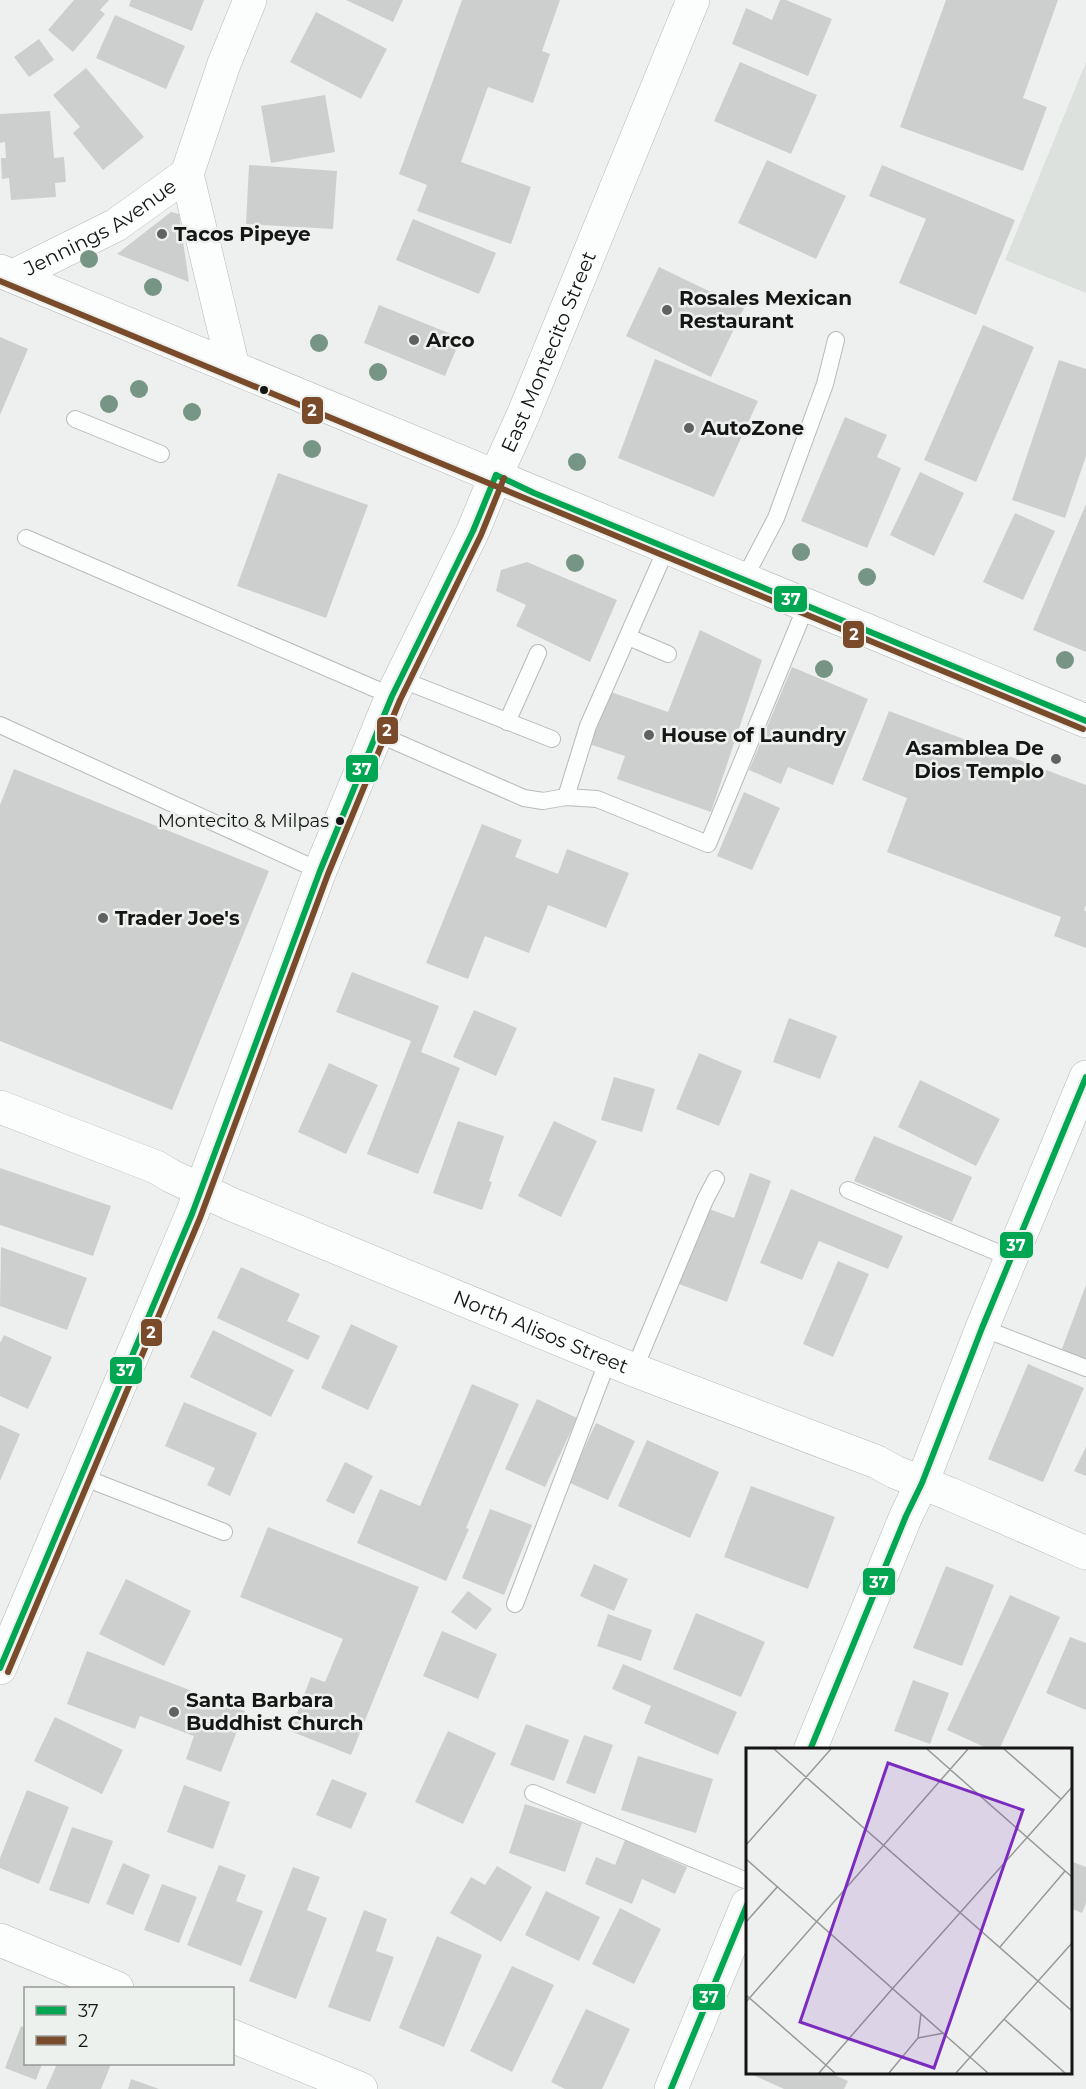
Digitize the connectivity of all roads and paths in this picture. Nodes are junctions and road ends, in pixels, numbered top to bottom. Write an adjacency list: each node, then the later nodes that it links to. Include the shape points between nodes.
1 (250, 0): 3 (street, Jennings Avenue)
2 (693, 0): 9 (street, East Montecito Street)
3 (187, 174): 4 (street, Jennings Avenue, via 116,225); 6 (street, Jennings Avenue)
4 (7, 273): 6 (street)
5 (836, 340): 12 (lane, via 825,384 776,518)
6 (233, 367): 9 (street)
7 (75, 419): 8 (lane)
8 (161, 454)
9 (496, 475): 11 (street); 17 (street, East Montecito Street, via 473,531)
10 (26, 538): 17 (lane)
11 (667, 547): 12 (street); 14 (lane)
12 (744, 579): 13 (street)
13 (807, 604): 18 (street); 23 (lane, via 708,844 597,799)
14 (627, 637): 16 (lane); 23 (lane, via 588,726)
15 (538, 653): 19 (lane)
16 (668, 654)
17 (396, 687): 19 (lane); 21 (street, East Montecito Street)
18 (1086, 720)
19 (507, 722): 22 (lane)
20 (0, 725): 24 (lane)
21 (378, 734): 23 (lane, via 524,798 543,801); 24 (street, East Montecito Street)
22 (552, 739)
23 (566, 797)
24 (320, 871): 28 (street, East Montecito Street)
25 (1086, 1077): 30 (street)
26 (0, 1107): 28 (street, North Alisos Street, via 156,1167)
27 (716, 1179): 32 (lane)
28 (202, 1189): 32 (street, North Alisos Street); 34 (street, East Montecito Street)
29 (848, 1190): 30 (lane)
30 (1011, 1258): 31 (street)
31 (982, 1328): 33 (lane); 35 (street)
32 (621, 1365): 35 (street, North Alisos Street, via 877,1462); 38 (lane)
33 (1086, 1368)
34 (80, 1476): 36 (lane); 39 (street, East Montecito Street)
35 (922, 1483): 37 (street, North Alisos Street); 40 (street)
36 (224, 1532)
37 (1086, 1553)
38 (515, 1604)
39 (0, 1668)
40 (811, 1748)
41 (532, 1793): 42 (lane)
42 (746, 1881)
43 (746, 1907): 48 (street)
44 (0, 1940): 45 (street)
45 (112, 1987)
46 (234, 2037): 47 (street)
47 (361, 2089)
48 (671, 2089)

